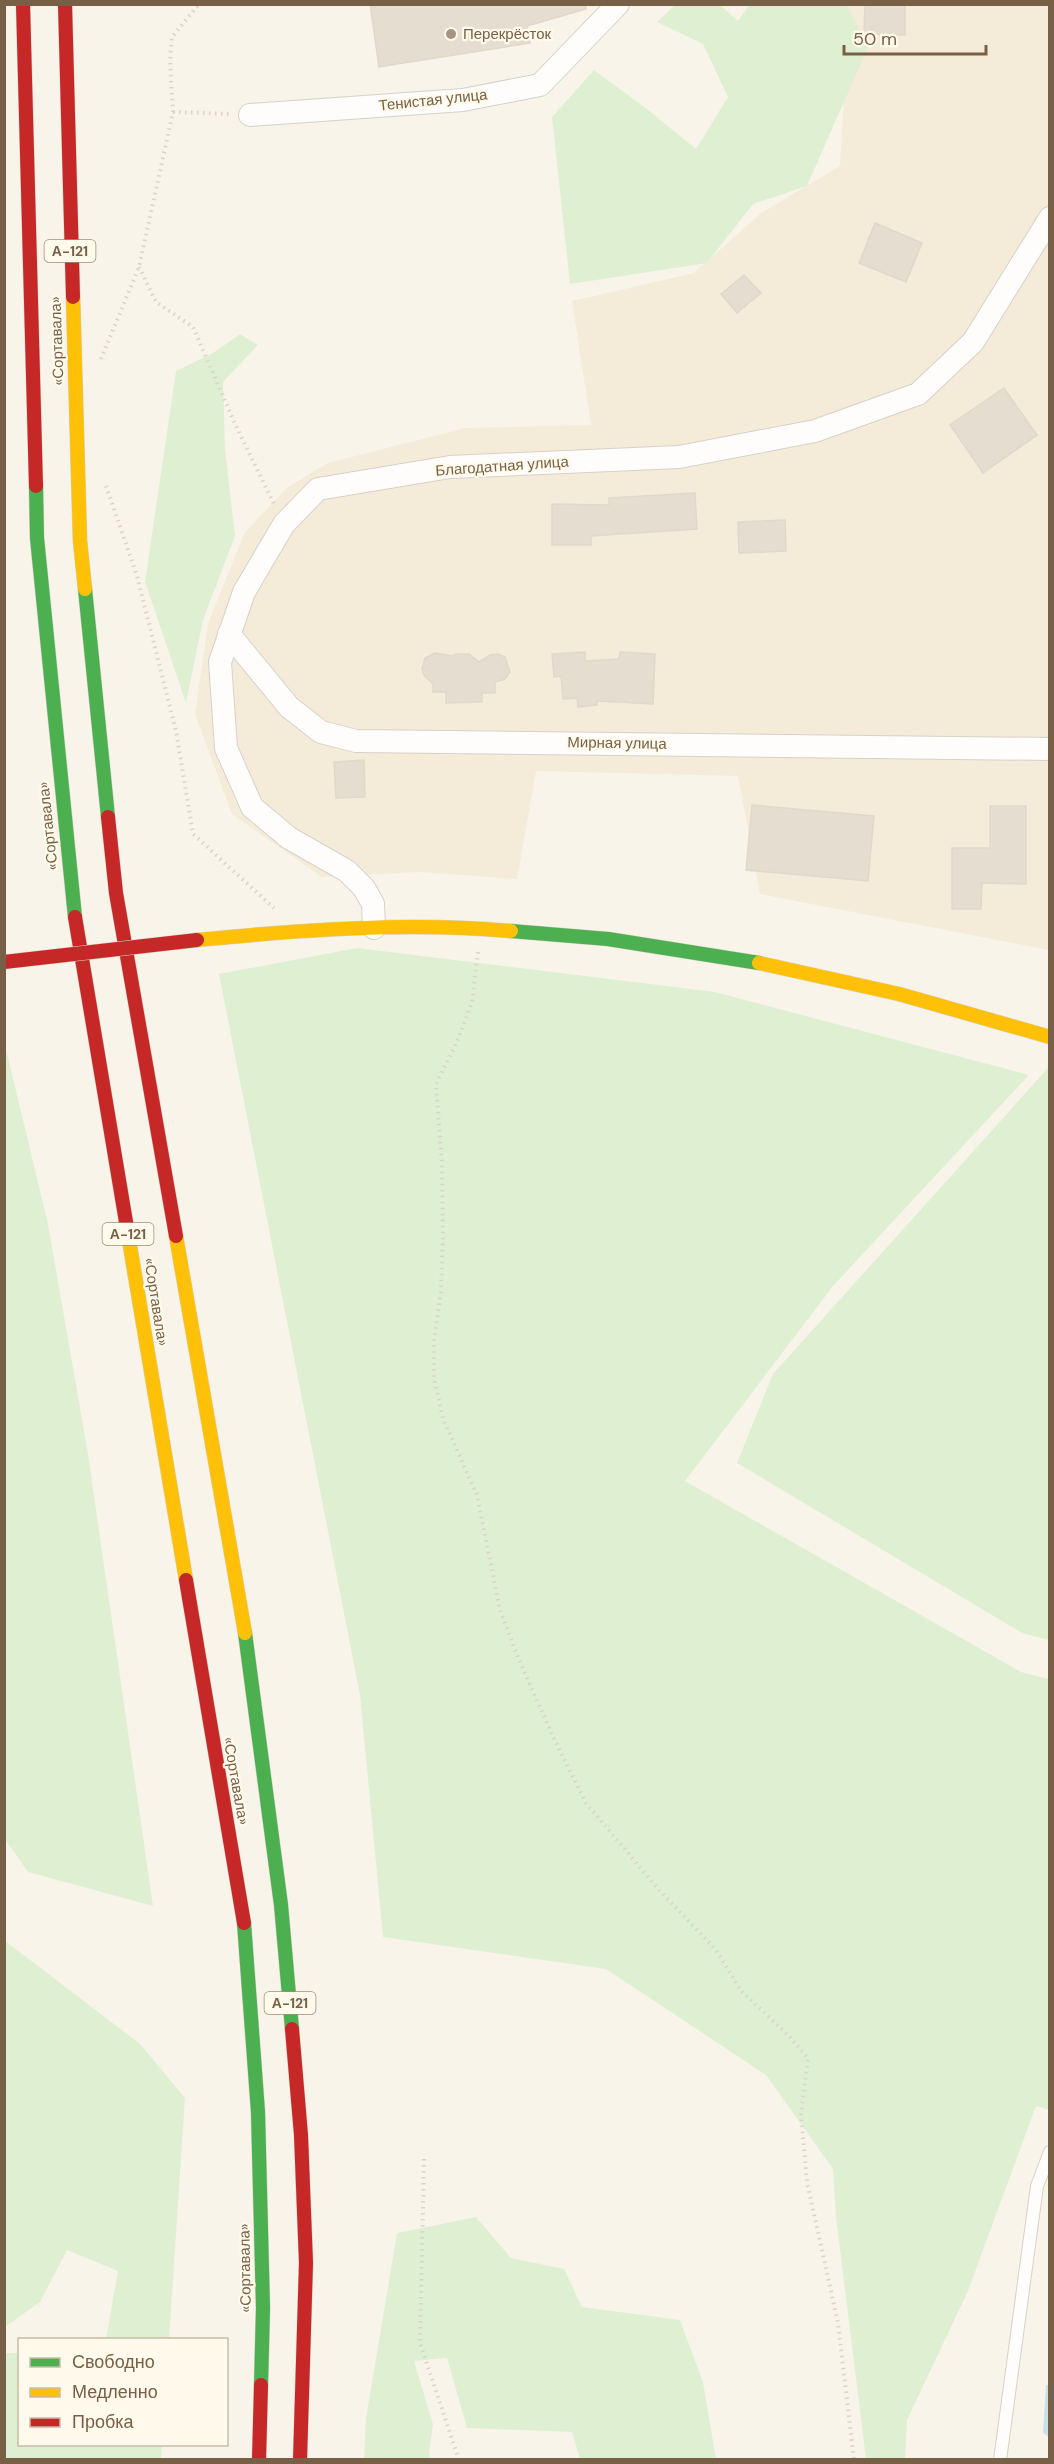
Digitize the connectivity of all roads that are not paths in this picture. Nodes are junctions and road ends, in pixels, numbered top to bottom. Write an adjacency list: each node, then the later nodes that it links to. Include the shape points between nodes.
1 (23, 4): 12 (main road, «Сортавала» / А-121, via 37,538 72,898 245,1931 258,2112 262,2308)
2 (65, 4): 13 (main road, «Сортавала» / А-121, via 80,541 116,893 244,1628 281,1905 301,2135 306,2263)
3 (618, 4): 4 (street, Тенистая улица, via 540,85 463,100)
4 (250, 115)
5 (1050, 218): 6 (street, Благодатная улица, via 973,342 918,394 815,431 679,457 450,466 318,489 284,524 244,592)
6 (229, 634): 7 (street, Мирная улица, via 289,707 321,732 356,741); 8 (street, Благодатная улица, via 220,662 226,748 252,807 290,838 347,871 373,904)
7 (1050, 750)
8 (374, 928): 9 (main road, bridge, via 290,931); 10 (main road, via 480,928 608,939 733,957 899,994)
9 (4, 962)
10 (1050, 1037)
11 (1050, 2152): 14 (lane, via 1037,2186)
12 (259, 2460)
13 (300, 2460)
14 (1000, 2460)

